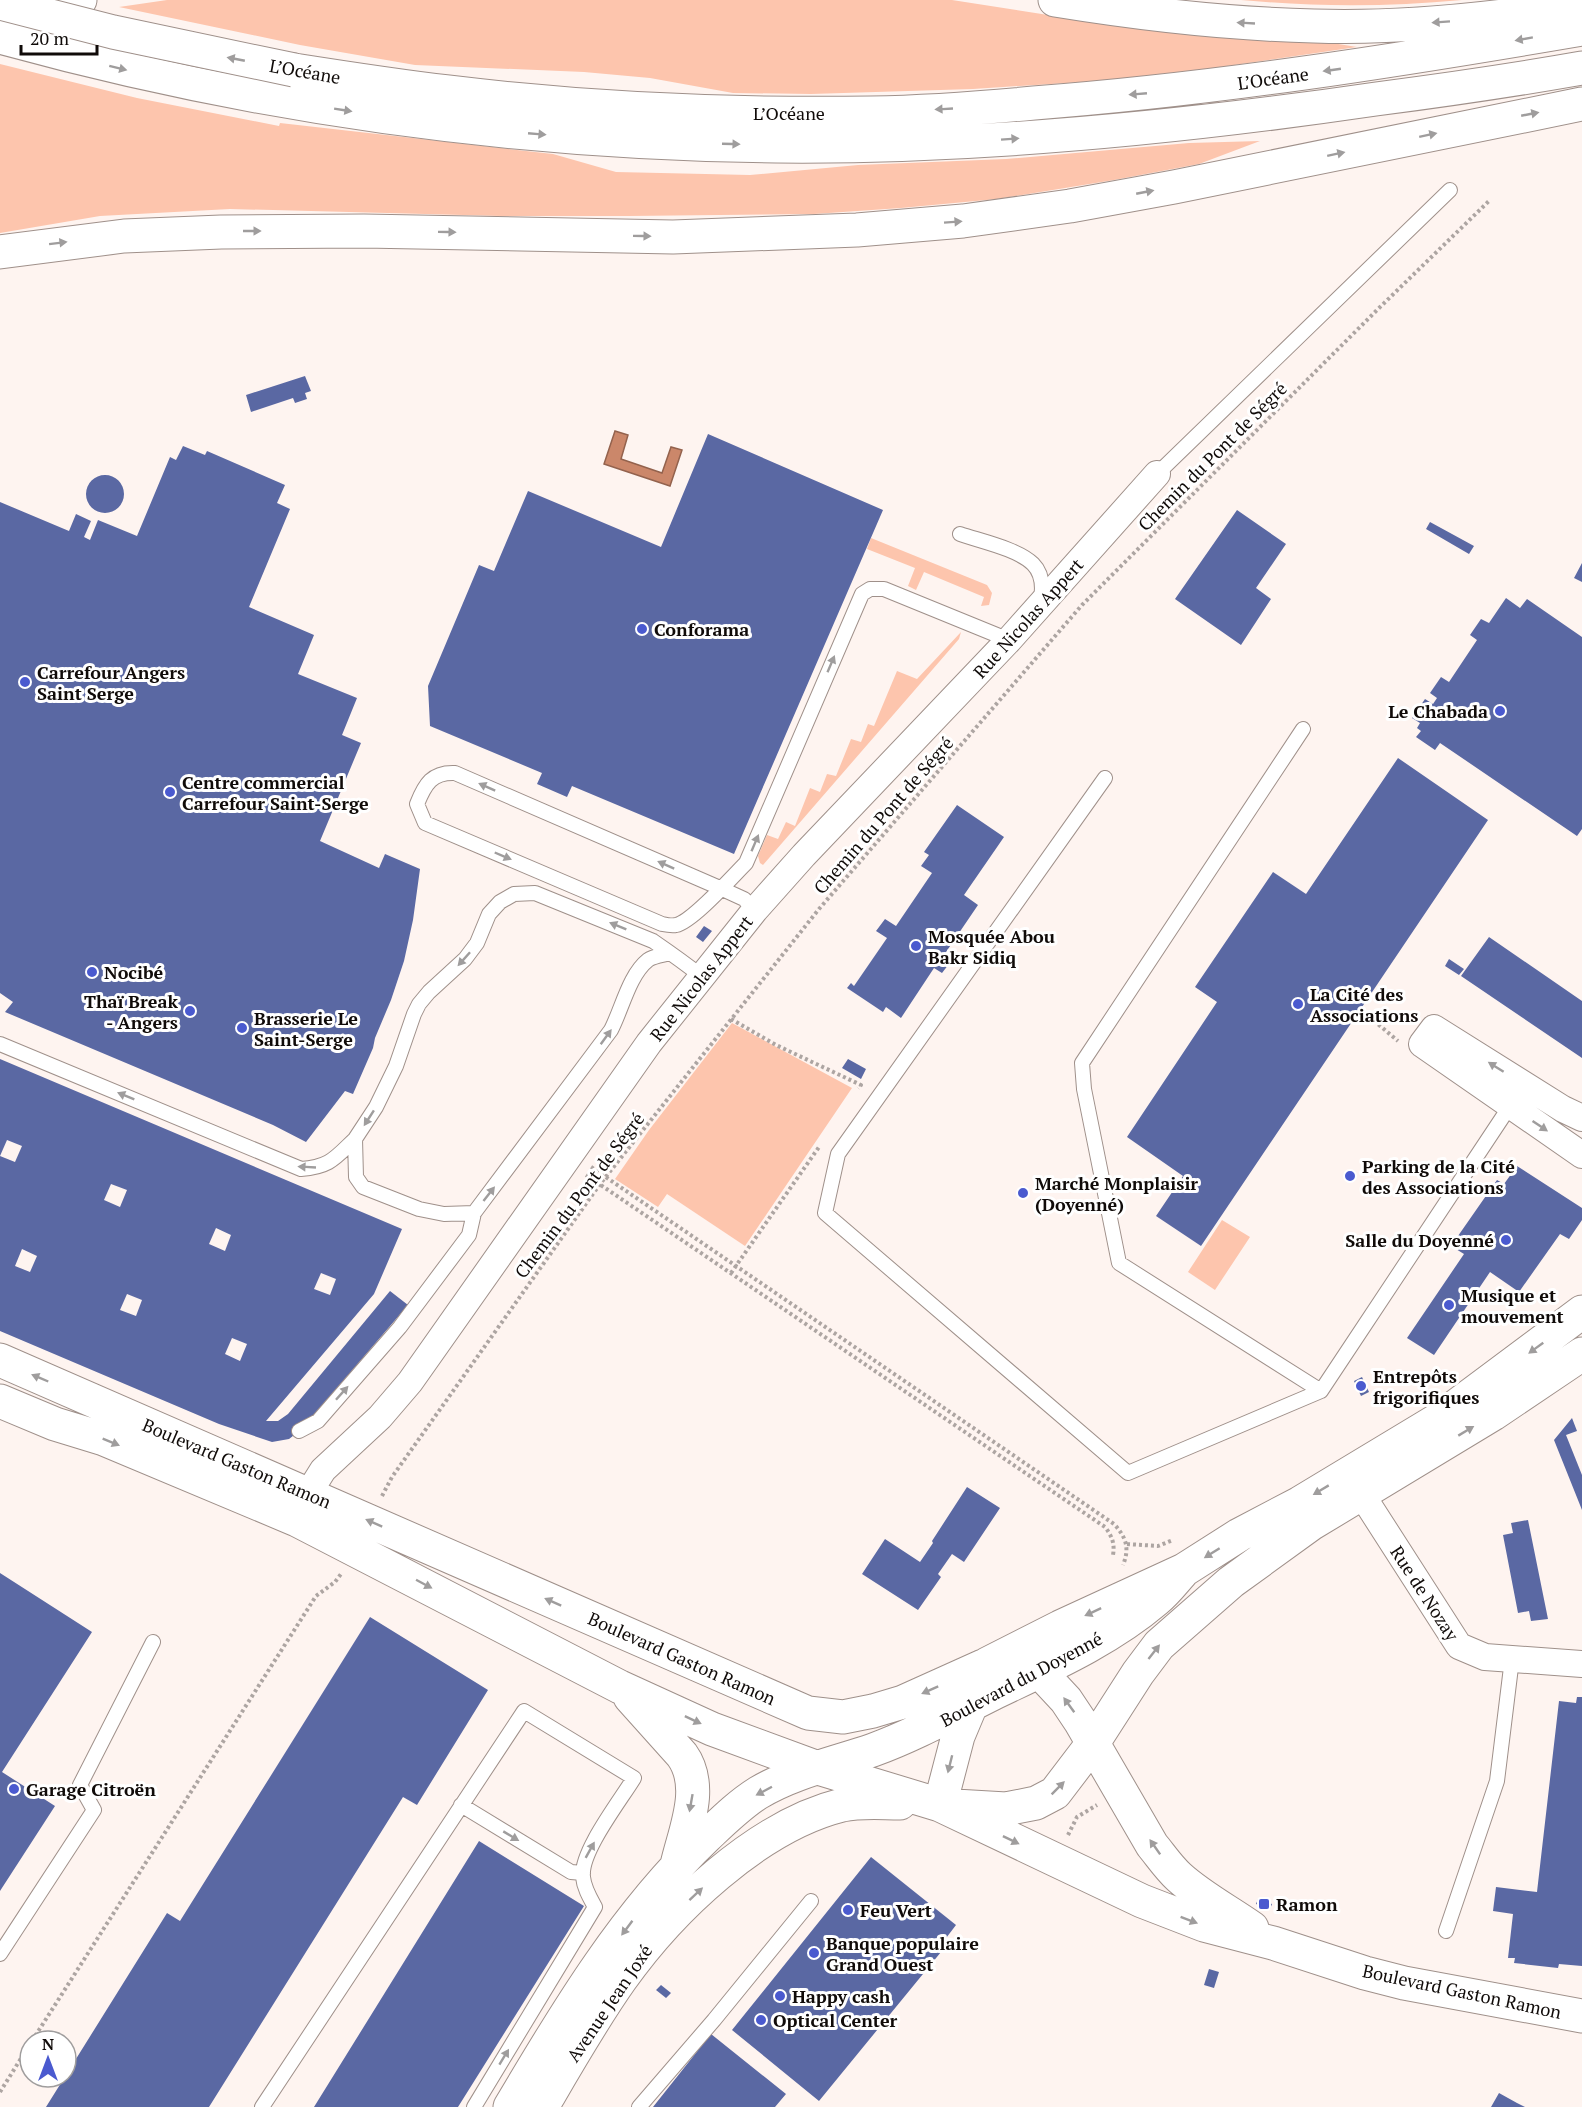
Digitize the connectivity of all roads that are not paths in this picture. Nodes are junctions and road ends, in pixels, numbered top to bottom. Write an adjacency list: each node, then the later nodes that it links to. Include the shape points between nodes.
1 (80, 0): 5 (main road)
2 (1056, 0): 4 (main road, one-way to 2, via 1473,20 1314,27 1226,21)
3 (0, 3): 6 (main road, L’Océane, one-way to 3, bridge, via 1416,58 1186,89 974,108 740,113 610,107 447,92 294,70 113,32)
4 (1582, 5)
5 (0, 21)
6 (1582, 29)
7 (0, 37): 8 (main road, L’Océane, one-way to 8, via 139,73 285,101 476,128 578,138 777,146 987,140 1138,129)
8 (1582, 68)
9 (1582, 104): 11 (main road, one-way to 9, via 124,236 221,232 673,237 963,222 1174,187)
10 (1450, 190): 12 (lane)
11 (0, 252)
12 (1157, 474): 14 (street, Rue Nicolas Appert)
13 (960, 534): 14 (lane, via 1020,555 1035,565 1043,584)
14 (1041, 604): 15 (street, Rue Nicolas Appert)
15 (1009, 640): 18 (lane, one-way to 15, via 746,863 862,594 870,589 884,589); 19 (street, Rue Nicolas Appert)
16 (1304, 729): 32 (lane, via 1082,1063 1119,1263)
17 (1105, 778): 32 (lane, via 838,1154 825,1213 1128,1473)
18 (720, 888): 18 (lane, one-way to 18, via 455,773 442,772 431,780 417,804 425,823 662,924 676,926 687,921); 19 (lane, via 744,899)
19 (755, 910): 21 (street, Rue Nicolas Appert)
20 (670, 952): 21 (lane); 26 (lane, one-way to 26, via 653,941 535,893 514,894 500,902 489,914 477,943 465,959 419,1004 396,1066); 28 (lane, one-way to 20, via 611,1030 639,969 650,958)
21 (702, 976): 37 (street, Rue Nicolas Appert, via 650,1043 410,1382 380,1417 323,1470)
22 (0, 1044): 26 (lane, one-way to 22, via 332,1161 319,1168 301,1169)
23 (1524, 1085): 24 (street); 24 (street, one-way to 24, via 1434,1028 1422,1044); 25 (street)
24 (1510, 1106): 27 (street, one-way to 27); 32 (lane)
25 (1582, 1118)
26 (355, 1139): 28 (lane, via 356,1177 363,1187 427,1211)
27 (1582, 1155)
28 (474, 1213): 35 (lane, one-way to 28, via 318,1421 400,1327 469,1234)
29 (1582, 1312): 34 (main road, Boulevard du Doyenné, one-way to 34)
30 (1582, 1354): 36 (main road, Boulevard du Doyenné, one-way to 30)
31 (0, 1360): 37 (main road, Boulevard Gaston Ramon, one-way to 31)
32 (1321, 1391)
33 (0, 1401): 37 (main road, Boulevard Gaston Ramon, one-way to 37, via 56,1424)
34 (1436, 1421): 36 (main road, Boulevard du Doyenné, via 1410,1449 1366,1477 1361,1482); 38 (main road, Boulevard du Doyenné, one-way to 38)
35 (299, 1431)
36 (1362, 1494): 40 (street, Rue de Nozay, via 1458,1646 1485,1657); 46 (main road, Boulevard du Doyenné, one-way to 36, via 1138,1673 1179,1626 1303,1530)
37 (302, 1507): 42 (main road, Boulevard Gaston Ramon, one-way to 37, via 903,1702 873,1711 843,1717 808,1713); 44 (main road, Boulevard Gaston Ramon, one-way to 44)
38 (1184, 1570): 42 (main road, Boulevard du Doyenné, one-way to 42); 43 (main road, Boulevard du Doyenné, via 1136,1617)
39 (153, 1642): 55 (lane, via 80,1785 94,1810)
40 (1512, 1659): 41 (street, Rue de Nozay); 53 (lane, via 1497,1781)
41 (1582, 1664)
42 (983, 1666): 43 (main road, Boulevard Gaston Ramon, via 1020,1665)
43 (1038, 1671): 45 (main road, Boulevard du Doyenné); 46 (main road, Boulevard Gaston Ramon, one-way to 43, via 1066,1700)
44 (620, 1687): 47 (main road, Boulevard Gaston Ramon, one-way to 47, via 712,1729); 50 (main road, one-way to 50, via 682,1755 693,1778)
45 (971, 1705): 47 (main road, Boulevard du Doyenné, via 912,1734); 49 (main road, one-way to 49, via 958,1736)
46 (1094, 1743): 49 (main road, Boulevard du Doyenné, one-way to 46, via 1006,1809 1036,1803 1055,1793); 54 (main road, Boulevard Gaston Ramon, one-way to 46, via 1211,1902 1167,1864 1152,1845)
47 (829, 1764): 49 (main road, Boulevard Gaston Ramon); 50 (main road, Avenue Jean Joxé, one-way to 50, via 758,1793)
48 (461, 1805): 51 (lane, one-way to 51, via 571,1872); 51 (lane, one-way to 48, via 589,1850 634,1778 524,1711); 57 (lane)
49 (940, 1805): 54 (main road, Boulevard Gaston Ramon, one-way to 54, via 1142,1901 1204,1925); 60 (main road, Avenue Jean Joxé, one-way to 49, via 608,1998 650,1942 672,1917 744,1854 806,1817 843,1805)
50 (677, 1865): 59 (main road, Avenue Jean Joxé, one-way to 59, via 580,1995)
51 (583, 1873): 58 (lane, one-way to 51, via 595,1907 585,1889)
52 (811, 1901): 61 (lane)
53 (1446, 1931)
54 (1273, 1943): 56 (main road, Boulevard Gaston Ramon, via 1404,1983)
55 (0, 1954)
56 (1582, 2016)
57 (262, 2107)
58 (474, 2107)
59 (510, 2107)
60 (542, 2107)
61 (639, 2107)

